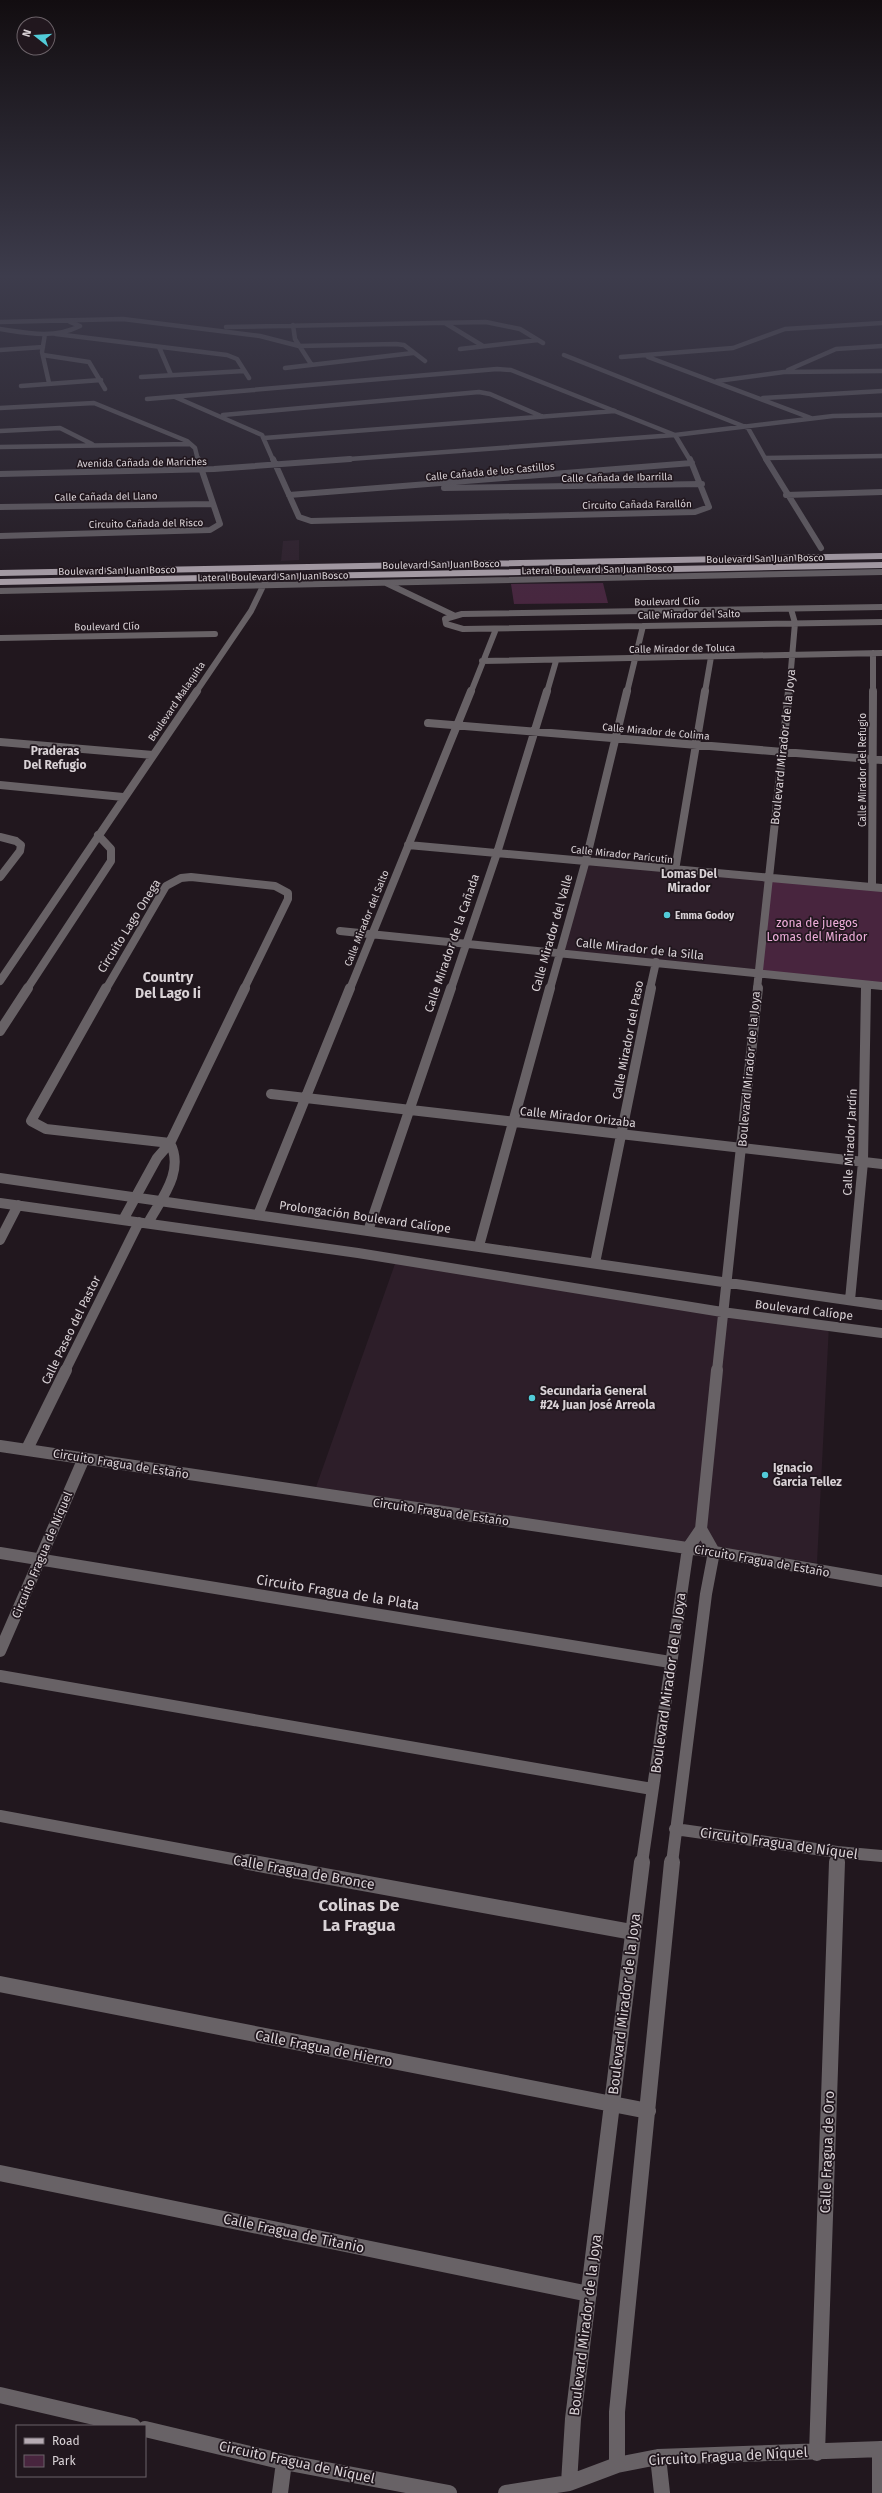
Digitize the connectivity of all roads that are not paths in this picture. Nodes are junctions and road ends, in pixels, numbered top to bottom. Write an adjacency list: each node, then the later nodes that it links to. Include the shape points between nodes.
1 (195, 395): 8 (street)
2 (442, 395): 14 (street)
3 (493, 395): 15 (street)
4 (579, 395): 12 (street)
5 (666, 395): 17 (street)
6 (754, 395): 9 (street)
7 (792, 395): 9 (street)
8 (175, 397): 10 (street); 14 (street)
9 (761, 398): 16 (street)
10 (147, 399)
11 (0, 408): 21 (street, via 94,403)
12 (619, 411): 15 (street); 19 (street)
13 (882, 415): 16 (street, Avenida Cañada de Mariches)
14 (220, 416): 20 (street, via 259,432)
15 (543, 416): 20 (street)
16 (813, 419): 17 (street, Avenida Cañada de Mariches)
17 (748, 428): 19 (street, Avenida Cañada de Mariches); 25 (street)
18 (0, 430): 22 (street, via 60,428)
19 (675, 435): 26 (street, Circuito Cañada Farallón); 27 (street, Avenida Cañada de Mariches)
20 (264, 438): 27 (street, Circuito Cañada Farallón)
21 (192, 444): 22 (street); 28 (street, Circuito Cañada del Risco)
22 (94, 445): 23 (street)
23 (0, 447)
24 (882, 456): 25 (street)
25 (765, 458): 36 (street)
26 (692, 463): 29 (street, Calle Cañada de los Castillos); 31 (street, Circuito Cañada Farallón)
27 (276, 465): 28 (street, Avenida Cañada de Mariches); 35 (street, Circuito Cañada Farallón)
28 (200, 470): 30 (street, Avenida Cañada de Mariches); 37 (street, Circuito Cañada del Risco)
29 (568, 473): 32 (street, Calle Cañada de los Castillos); 33 (street)
30 (0, 474)
31 (702, 484): 33 (street, Calle Cañada de Ibarrilla); 35 (street, Circuito Cañada Farallón, via 709,507 695,512 311,521 299,517)
32 (412, 487): 33 (street, Calle Cañada de Ibarrilla); 35 (street, Calle Cañada de los Castillos)
33 (574, 487)
34 (882, 492): 36 (street)
35 (289, 494)
36 (786, 495): 40 (street)
37 (212, 504): 38 (street, Calle Cañada del Llano); 39 (street, Circuito Cañada del Risco, via 220,524 210,530)
38 (0, 507)
39 (0, 536)
40 (821, 548)
41 (882, 556): 42 (main road, Boulevard San Juan Bosco)
42 (414, 565): 45 (main road, Boulevard San Juan Bosco); 46 (main road)
43 (882, 565): 46 (main road, Boulevard San Juan Bosco)
44 (882, 572): 50 (street, Lateral Boulevard San Juan Bosco)
45 (0, 573)
46 (415, 573): 47 (main road, Boulevard San Juan Bosco)
47 (368, 574): 48 (main road, Boulevard San Juan Bosco); 50 (street)
48 (268, 576): 49 (main road, Boulevard San Juan Bosco); 51 (street, Boulevard Malaquita)
49 (0, 582)
50 (384, 582): 51 (street, Lateral Boulevard San Juan Bosco); 55 (street)
51 (264, 585): 52 (street, Lateral Boulevard San Juan Bosco); 76 (street, Boulevard Malaquita, via 251,611)
52 (0, 591)
53 (882, 607): 54 (street, Boulevard Clío)
54 (791, 609): 55 (street, Boulevard Clío); 57 (street, Boulevard Mirador de la Joya)
55 (453, 615): 59 (street, Calle Mirador del Salto, via 445,619 446,624 452,627)
56 (882, 622): 57 (street, Calle Mirador del Salto)
57 (795, 623): 58 (street, Calle Mirador del Salto); 64 (street, Boulevard Mirador de la Joya)
58 (643, 626): 59 (street, Calle Mirador del Salto); 66 (street, Calle Mirador del Valle)
59 (496, 629): 68 (street, Calle Mirador del Salto)
60 (215, 634): 61 (street, Boulevard Clío)
61 (0, 638)
62 (873, 653): 63 (street, Calle Mirador de Toluca); 64 (street, Calle Mirador de Toluca); 77 (street, Calle Mirador del Refugio)
63 (882, 653)
64 (793, 656): 65 (street, Calle Mirador de Toluca); 75 (street, Boulevard Mirador de la Joya)
65 (711, 657): 66 (street, Calle Mirador de Toluca); 74 (street)
66 (636, 659): 67 (street, Calle Mirador de Toluca); 72 (street, Calle Mirador del Valle)
67 (556, 660): 68 (street, Calle Mirador de Toluca); 71 (street, Calle Mirador de la Cañada)
68 (482, 661): 70 (street, Calle Mirador del Salto)
69 (428, 723): 70 (street, Calle Mirador de Colima)
70 (457, 725): 71 (street, Calle Mirador de Colima); 83 (street, Calle Mirador del Salto)
71 (536, 731): 72 (street, Calle Mirador de Colima); 84 (street, Calle Mirador de la Cañada)
72 (616, 738): 74 (street, Calle Mirador de Colima); 85 (street, Calle Mirador del Valle)
73 (0, 742): 76 (street)
74 (695, 744): 75 (street, Calle Mirador de Colima); 86 (street)
75 (783, 752): 77 (street, Calle Mirador de Colima); 88 (street, Boulevard Mirador de la Joya)
76 (153, 755): 80 (street, Boulevard Malaquita)
77 (872, 759): 78 (street, Calle Mirador de Colima); 89 (street, Calle Mirador del Refugio)
78 (882, 760)
79 (0, 785): 80 (street)
80 (123, 797): 81 (street, Boulevard Malaquita)
81 (98, 836): 97 (street, Boulevard Malaquita); 100 (street, via 111,847 111,861)
82 (0, 837): 87 (street, via 21,845 20,851)
83 (408, 845): 84 (street, Calle Mirador Paricutín); 92 (street, Calle Mirador del Salto)
84 (497, 852): 85 (street, Calle Mirador Paricutín); 93 (street, Calle Mirador de la Cañada)
85 (586, 860): 86 (street, Calle Mirador Paricutín); 94 (street, Calle Mirador del Valle)
86 (675, 870): 88 (street, Calle Mirador Paricutín)
87 (0, 877)
88 (768, 878): 89 (street, Calle Mirador Paricutín); 96 (street, Boulevard Mirador de la Joya)
89 (872, 888): 90 (street, Calle Mirador Paricutín)
90 (882, 888)
91 (340, 931): 92 (street, Calle Mirador de la Silla)
92 (371, 934): 93 (street, Calle Mirador de la Silla); 102 (street, Calle Mirador del Salto)
93 (465, 943): 94 (street, Calle Mirador de la Silla); 103 (street, Calle Mirador de la Cañada)
94 (560, 953): 95 (street, Calle Mirador de la Silla); 104 (street, Calle Mirador del Valle)
95 (656, 962): 96 (street, Calle Mirador de la Silla); 105 (street, Calle Mirador del Paso)
96 (758, 974): 98 (street, Calle Mirador de la Silla); 107 (street, Boulevard Mirador de la Joya)
97 (0, 981)
98 (866, 985): 99 (street, Calle Mirador de la Silla); 108 (street, Calle Mirador Jardín)
99 (882, 986)
100 (0, 1031)
101 (271, 1094): 102 (street, Calle Mirador Orizaba)
102 (306, 1099): 103 (street, Calle Mirador Orizaba); 115 (street, Calle Mirador del Salto)
103 (410, 1111): 104 (street, Calle Mirador Orizaba); 118 (street, Calle Mirador de la Cañada)
104 (513, 1123): 105 (street, Calle Mirador Orizaba); 120 (street, Calle Mirador del Valle)
105 (622, 1135): 107 (street, Calle Mirador Orizaba); 121 (street, Calle Mirador del Paso)
106 (170, 1143): 106 (street, Circuito Lago Onega, via 288,899 288,893 283,889 191,877 181,878 166,886 31,1121 46,1129); 111 (street, Circuito Lago Onega, via 157,1158); 112 (street, via 176,1157 175,1167)
107 (742, 1149): 108 (street, Calle Mirador Orizaba); 122 (street, Boulevard Mirador de la Joya)
108 (863, 1162): 109 (street, Calle Mirador Orizaba); 123 (street, Calle Mirador Jardín)
109 (882, 1164)
110 (0, 1178): 111 (street, Prolongación Boulevard Calíope)
111 (134, 1198): 112 (street, Prolongación Boulevard Calíope); 116 (street, Circuito Lago Onega)
112 (160, 1201): 115 (street, Prolongación Boulevard Calíope); 117 (street)
113 (0, 1203): 114 (street)
114 (18, 1206): 116 (street); 119 (street)
115 (258, 1215): 118 (street, Prolongación Boulevard Calíope)
116 (123, 1220): 117 (street)
117 (143, 1222): 125 (street, via 358,1253); 128 (street, Calle Paseo del Pastor)
118 (368, 1231): 120 (street, Prolongación Boulevard Calíope)
119 (0, 1240)
120 (479, 1246): 121 (street, Prolongación Boulevard Calíope)
121 (595, 1263): 122 (street, Prolongación Boulevard Calíope)
122 (726, 1282): 123 (street, Boulevard Calíope); 125 (street, Boulevard Mirador de la Joya)
123 (850, 1300): 124 (street, Boulevard Calíope)
124 (882, 1305)
125 (722, 1312): 126 (street, Boulevard Calíope); 130 (street, Boulevard Mirador de la Joya)
126 (882, 1333)
127 (0, 1446): 128 (street, Circuito Fragua de Estaño)
128 (27, 1450): 129 (street, Circuito Fragua de Estaño)
129 (84, 1458): 131 (street, Circuito Fragua de Estaño); 134 (street, Circuito Fragua de Níquel)
130 (701, 1529): 131 (street, Boulevard Mirador de la Joya); 132 (street)
131 (688, 1548): 132 (street, Circuito Fragua de Estaño); 137 (street, Boulevard Mirador de la Joya)
132 (714, 1552): 135 (street, Circuito Fragua de Estaño); 141 (street, Boulevard Mirador de la Joya, via 706,1594)
133 (0, 1553): 134 (street, Circuito Fragua de la Plata)
134 (41, 1560): 136 (street, Circuito Fragua de Níquel); 137 (street, Circuito Fragua de la Plata)
135 (882, 1581)
136 (0, 1651)
137 (670, 1662): 139 (street, Boulevard Mirador de la Joya)
138 (0, 1676): 139 (street)
139 (652, 1789): 144 (street, Boulevard Mirador de la Joya)
140 (0, 1816): 144 (street, Calle Fragua de Bronce)
141 (675, 1829): 142 (street, Circuito Fragua de Níquel); 147 (street, Boulevard Mirador de la Joya)
142 (837, 1852): 143 (street, Circuito Fragua de Níquel); 154 (street, Calle Fragua de Oro)
143 (882, 1856)
144 (632, 1932): 146 (street, Boulevard Mirador de la Joya)
145 (0, 1984): 146 (street, Calle Fragua de Hierro)
146 (612, 2104): 147 (street, Calle Fragua de Hierro); 149 (street, Boulevard Mirador de la Joya)
147 (648, 2111): 157 (street, Boulevard Mirador de la Joya, via 617,2412)
148 (0, 2173): 149 (street, Calle Fragua de Titanio)
149 (589, 2294): 158 (street, Boulevard Mirador de la Joya, via 573,2419)
150 (0, 2395): 151 (street)
151 (129, 2425)
152 (146, 2429): 156 (street, Circuito Fragua de Níquel)
153 (881, 2449): 154 (street, Circuito Fragua de Níquel); 163 (street)
154 (817, 2452): 155 (street, Circuito Fragua de Níquel)
155 (658, 2457): 157 (street, Circuito Fragua de Níquel); 162 (street)
156 (284, 2462): 159 (street); 160 (street, Circuito Fragua de Níquel)
157 (617, 2465): 158 (street, Circuito Fragua de Níquel)
158 (569, 2483): 161 (street, Circuito Fragua de Níquel)
159 (280, 2493)
160 (450, 2493)
161 (506, 2493)
162 (662, 2493)
163 (880, 2493)

